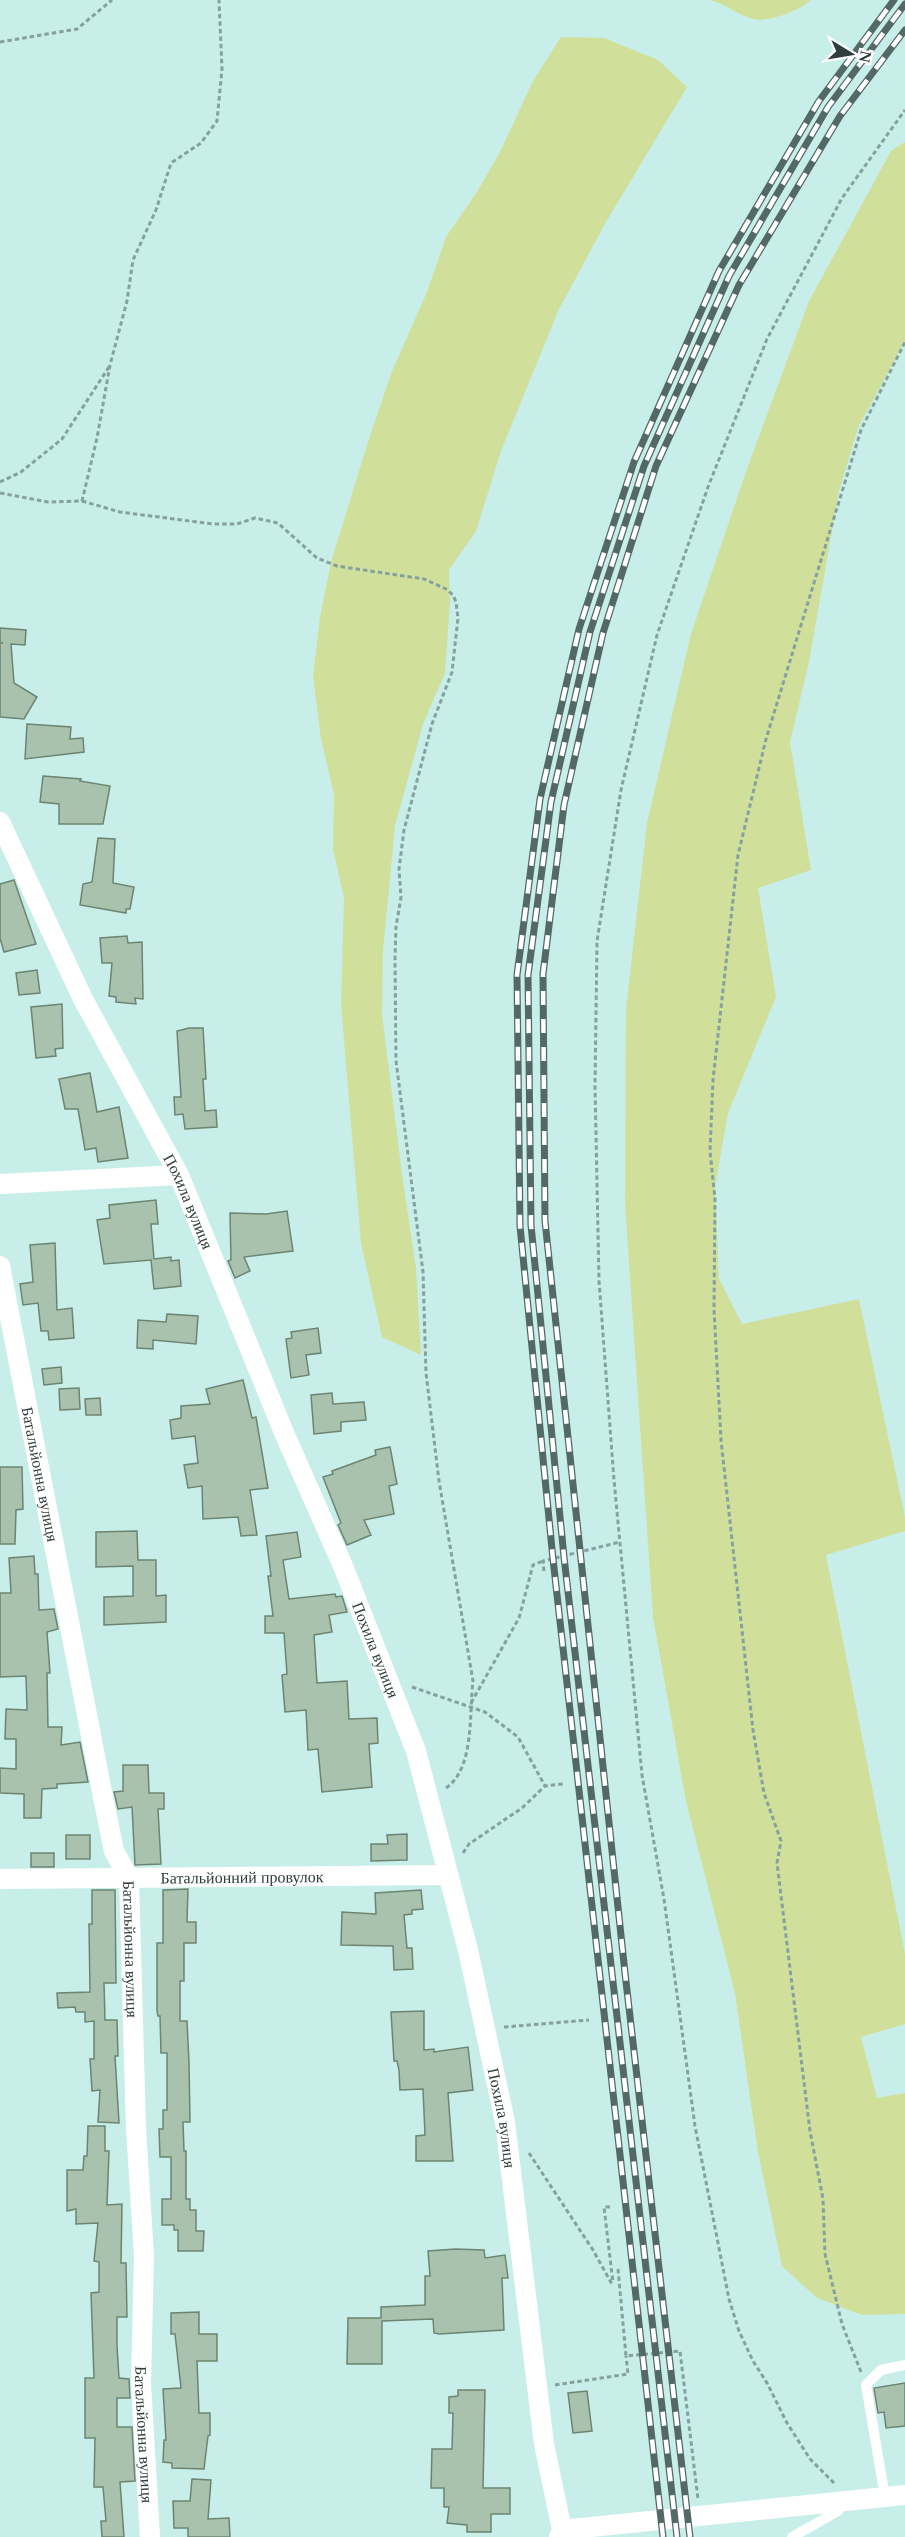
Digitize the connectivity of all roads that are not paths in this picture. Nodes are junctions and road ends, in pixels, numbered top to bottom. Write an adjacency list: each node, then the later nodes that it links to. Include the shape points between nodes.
1 (0, 822): 2 (street, Похила вулиця, via 83,999)
2 (178, 1175): 3 (street); 5 (street, Похила вулиця, via 388,1677 416,1751)
3 (0, 1184)
4 (0, 1266): 6 (street, Батальйонна вулиця, via 114,1851)
5 (448, 1875): 6 (street, Батальйонний провулок); 12 (street, Похила вулиця, via 505,2122 544,2444)
6 (129, 1878): 7 (street, Батальйонний провулок); 13 (street, Батальйонна вулиця, via 144,2256 141,2384)
7 (0, 1879)
8 (905, 2366): 10 (lane, via 881,2370 866,2385)
9 (905, 2494): 10 (street)
10 (885, 2497): 11 (street)
11 (844, 2500): 12 (street); 14 (lane, via 838,2511)
12 (560, 2534)
13 (150, 2537)
14 (792, 2537)

